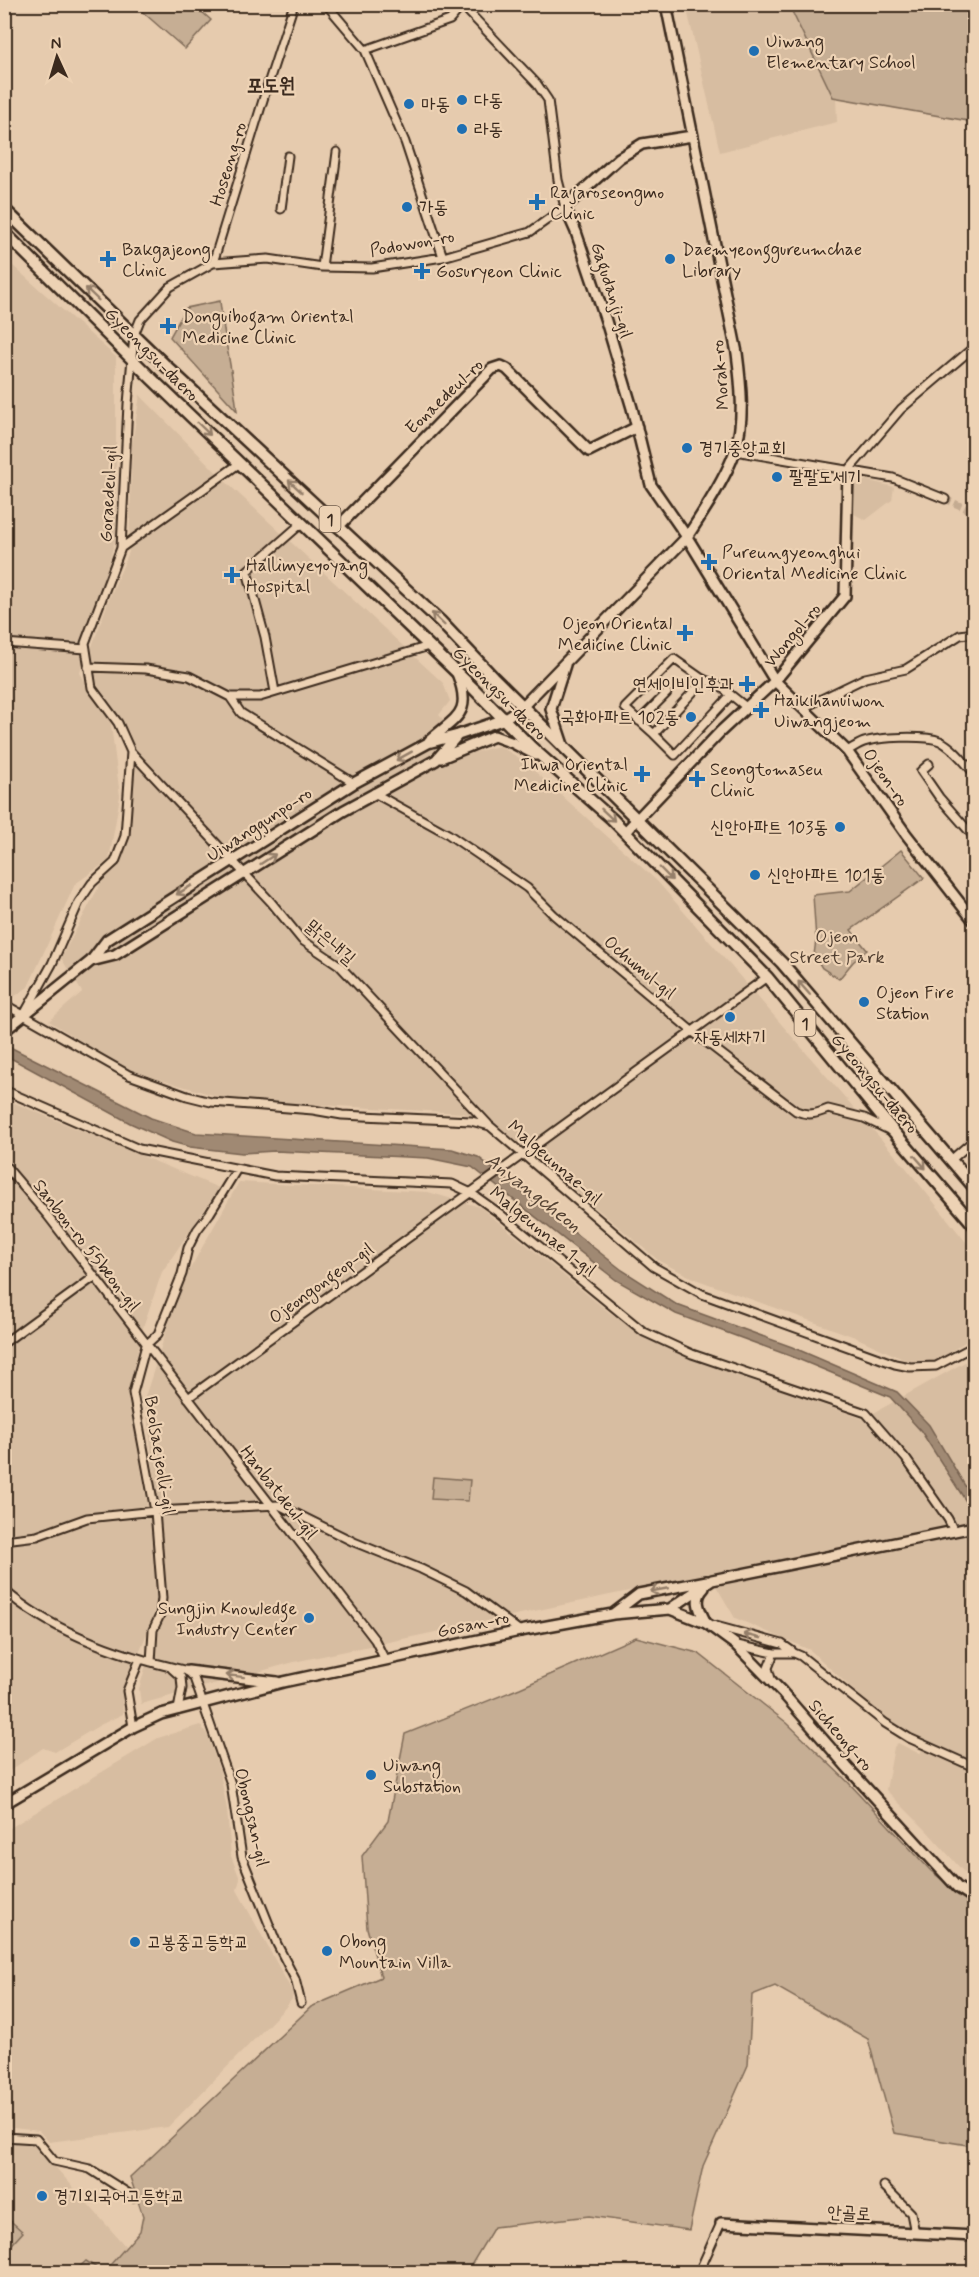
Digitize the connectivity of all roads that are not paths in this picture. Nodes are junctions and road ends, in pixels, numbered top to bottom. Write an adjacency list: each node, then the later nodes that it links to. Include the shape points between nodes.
1 (294, 4): 14 (street, Hoseong-ro)
2 (326, 4): 5 (street)
3 (666, 4): 6 (street, Morak-ro)
4 (461, 5): 5 (street, via 450,20); 9 (street, Gagudanji-gil, via 548,100)
5 (365, 50): 13 (street, via 405,142)
6 (692, 136): 9 (street, Podowon-ro, via 642,144 619,158); 20 (street, Morak-ro, via 737,353 741,388)
7 (336, 152): 15 (street)
8 (288, 156): 11 (street)
9 (565, 207): 13 (street, Podowon-ro, via 530,232); 19 (street, Gagudanji-gil, via 606,321)
10 (4, 209): 16 (main road, Gyeongsu-daero / 1, one-way to 10)
11 (281, 209)
12 (4, 232): 18 (main road, Gyeongsu-daero / 1)
13 (443, 257): 15 (street, Podowon-ro, via 372,268)
14 (213, 263): 15 (street, Podowon-ro, via 268,259); 16 (street, Podowon-ro, via 170,287 140,320)
15 (322, 267)
16 (134, 335): 18 (street, Goraedeul-gil); 25 (main road, Gyeongsu-daero / 1, one-way to 16)
17 (975, 347): 22 (street, via 900,409)
18 (132, 358): 21 (main road, Gyeongsu-daero / 1, one-way to 21); 27 (street, Goraedeul-gil)
19 (637, 427): 25 (street, Eonaedeul-ro, via 589,451 507,369 492,369); 26 (street, Gagudanji-gil, via 651,485)
20 (735, 451): 22 (street); 26 (street, Morak-ro)
21 (240, 463): 24 (main road, Gyeongsu-daero / 1); 27 (street)
22 (848, 471): 23 (street, via 893,478); 36 (street, Wongol-ro, via 845,596)
23 (945, 499)
24 (302, 523): 30 (main road, Gyeongsu-daero / 1); 37 (street, via 247,570)
25 (338, 527): 41 (main road, Gyeongsu-daero / 1, one-way to 25, via 440,621)
26 (687, 537): 32 (street, Morak-ro); 36 (street, Ojeon-ro)
27 (121, 548): 31 (street, Goraedeul-gil)
28 (975, 633): 43 (street, via 960,635 906,669 865,678)
29 (4, 643): 31 (street)
30 (429, 646): 34 (main road, Gyeongsu-daero / 1); 37 (street)
31 (86, 650): 33 (street, Goraedeul-gil)
32 (566, 662): 41 (street, Morak-ro); 49 (street, via 551,709)
33 (88, 667): 40 (street, via 146,669 189,676); 51 (street, Goraedeul-gil, via 92,688 118,723)
34 (457, 674): 44 (main road, Gyeongsu-daero / 1); 48 (street, via 465,700 463,711)
35 (704, 680): 39 (street); 45 (street, via 674,659 625,708); 46 (street)
36 (775, 681): 42 (street, Wongol-ro); 43 (street, Ojeon-ro)
37 (275, 692): 40 (street, via 260,697)
38 (667, 693): 45 (street)
39 (731, 695): 42 (street); 46 (street, via 675,755)
40 (230, 697): 56 (street, via 241,713)
41 (523, 706): 44 (street, Morak-ro); 49 (main road, Gyeongsu-daero / 1)
42 (746, 707): 58 (street, Wongol-ro)
43 (803, 708): 50 (street, Ojeon-ro)
44 (502, 720): 47 (street, Uiwanggunpo-ro); 53 (main road, Gyeongsu-daero / 1)
45 (639, 721): 46 (street)
46 (654, 734)
47 (458, 735): 48 (street, Uiwanggunpo-ro); 52 (street, Uiwanggunpo-ro)
48 (428, 743): 56 (street, Uiwanggunpo-ro, one-way to 56)
49 (562, 745): 58 (main road, Gyeongsu-daero / 1)
50 (847, 751): 55 (street, via 865,741 939,741); 63 (street, Ojeon-ro)
51 (132, 752): 61 (street, 맑은내길); 67 (street, via 125,836 115,862 92,883 79,902 52,964)
52 (436, 760): 53 (street, via 494,736); 57 (street, Uiwanggunpo-ro)
53 (546, 760): 59 (main road, Gyeongsu-daero / 1, one-way to 59)
54 (929, 764): 60 (street, via 921,771)
55 (975, 773)
56 (354, 783): 61 (street, Uiwanggunpo-ro)
57 (374, 793): 62 (street, Uiwanggunpo-ro, one-way to 57); 69 (street, Ochumul-gil, via 448,834 527,888)
58 (637, 819): 59 (street, Wongol-ro); 75 (main road, Gyeongsu-daero / 1, one-way to 58, via 782,963)
59 (625, 832): 65 (main road, Gyeongsu-daero / 1, one-way to 65)
60 (975, 837)
61 (231, 861): 62 (street, 맑은내길); 64 (street, Uiwanggunpo-ro, one-way to 64, via 107,939)
62 (244, 874): 64 (street, Uiwanggunpo-ro, via 115,955); 71 (street, 맑은내길, via 302,940 339,965)
63 (975, 921)
64 (91, 961): 67 (street, Uiwanggunpo-ro)
65 (767, 977): 69 (street); 72 (main road, Gyeongsu-daero / 1)
66 (4, 1004): 67 (street, Malgeunnae-gil)
67 (20, 1019): 68 (street, Uiwanggunpo-ro); 71 (street, Malgeunnae-gil, via 129,1075 211,1102 342,1115 471,1121)
68 (4, 1031)
69 (693, 1032): 72 (street, Ochumul-gil, via 796,1111 817,1114 828,1108); 74 (street)
70 (4, 1090): 77 (street, Malgeunnae 1-gil, via 139,1149)
71 (490, 1126): 74 (street, Malgeunnae-gil)
72 (894, 1132): 80 (main road, Gyeongsu-daero / 1, one-way to 80)
73 (975, 1140): 75 (street)
74 (521, 1157): 79 (street, Ojeongongeop-gil); 84 (street, Malgeunnae-gil, via 654,1267 702,1294 910,1367 936,1366)
75 (951, 1160): 78 (main road, Gyeongsu-daero / 1)
76 (4, 1164): 81 (street, Sanbon-ro 55beon-gil)
77 (237, 1169): 79 (street, Malgeunnae 1-gil, via 275,1176 452,1184); 83 (street, Beolsaejeolli-gil, via 196,1230 158,1334)
78 (975, 1187)
79 (471, 1193): 85 (street, Ojeongongeop-gil); 89 (street, Malgeunnae 1-gil, via 644,1332 692,1354 866,1413 906,1459)
80 (975, 1225)
81 (94, 1277): 82 (street); 83 (street, Sanbon-ro 55beon-gil)
82 (4, 1343)
83 (146, 1345): 85 (street, Hanbatdeul-gil); 87 (street, Beolsaejeolli-gil, via 133,1393)
84 (975, 1346)
85 (188, 1398): 86 (street, Hanbatdeul-gil)
86 (271, 1504): 87 (street); 96 (street, via 466,1591); 101 (street, Hanbatdeul-gil, via 375,1640)
87 (155, 1511): 90 (street, via 87,1518 37,1536); 102 (street, Beolsaejeolli-gil, via 162,1598 153,1630)
88 (975, 1527): 89 (street)
89 (958, 1531): 91 (street)
90 (4, 1540)
91 (712, 1580): 93 (street); 94 (street, one-way to 94, via 639,1594); 95 (street, via 699,1593 699,1609)
92 (4, 1590): 100 (street, via 65,1629)
93 (670, 1610): 94 (street, Gosan-ro); 95 (street, Sicheong-ro)
94 (613, 1614): 96 (street, Gosan-ro)
95 (706, 1623): 97 (street, Sicheong-ro); 99 (street, one-way to 95, via 782,1644)
96 (520, 1631): 101 (street, Gosan-ro)
97 (736, 1645): 98 (street); 105 (street, Sicheong-ro)
98 (774, 1653): 99 (street); 105 (street, via 768,1668)
99 (794, 1653): 110 (street, via 893,1728)
100 (140, 1659): 102 (street); 109 (street, via 127,1691)
101 (385, 1660): 106 (street, Gosan-ro)
102 (151, 1662): 103 (street)
103 (170, 1667): 104 (street); 108 (street, via 181,1677)
104 (188, 1671): 106 (street, one-way to 104); 107 (street, Obongsan-gil)
105 (772, 1681): 112 (street, Sicheong-ro, via 926,1854 957,1887)
106 (283, 1682): 107 (street, Gosan-ro)
107 (204, 1702): 108 (street, Gosan-ro); 113 (street, Obongsan-gil, via 231,1784 242,1857)
108 (178, 1710): 109 (street, Gosan-ro)
109 (133, 1727): 111 (street, Gosan-ro)
110 (975, 1767)
111 (4, 1804)
112 (975, 1898)
113 (302, 2003)
114 (4, 2137): 116 (street, via 36,2139 54,2161 90,2169)
115 (885, 2186): 118 (street, via 911,2213)
116 (134, 2196)
117 (721, 2223): 118 (street, 안골로); 120 (street)
118 (915, 2233): 119 (street, 안골로)
119 (975, 2236)
120 (699, 2272)

